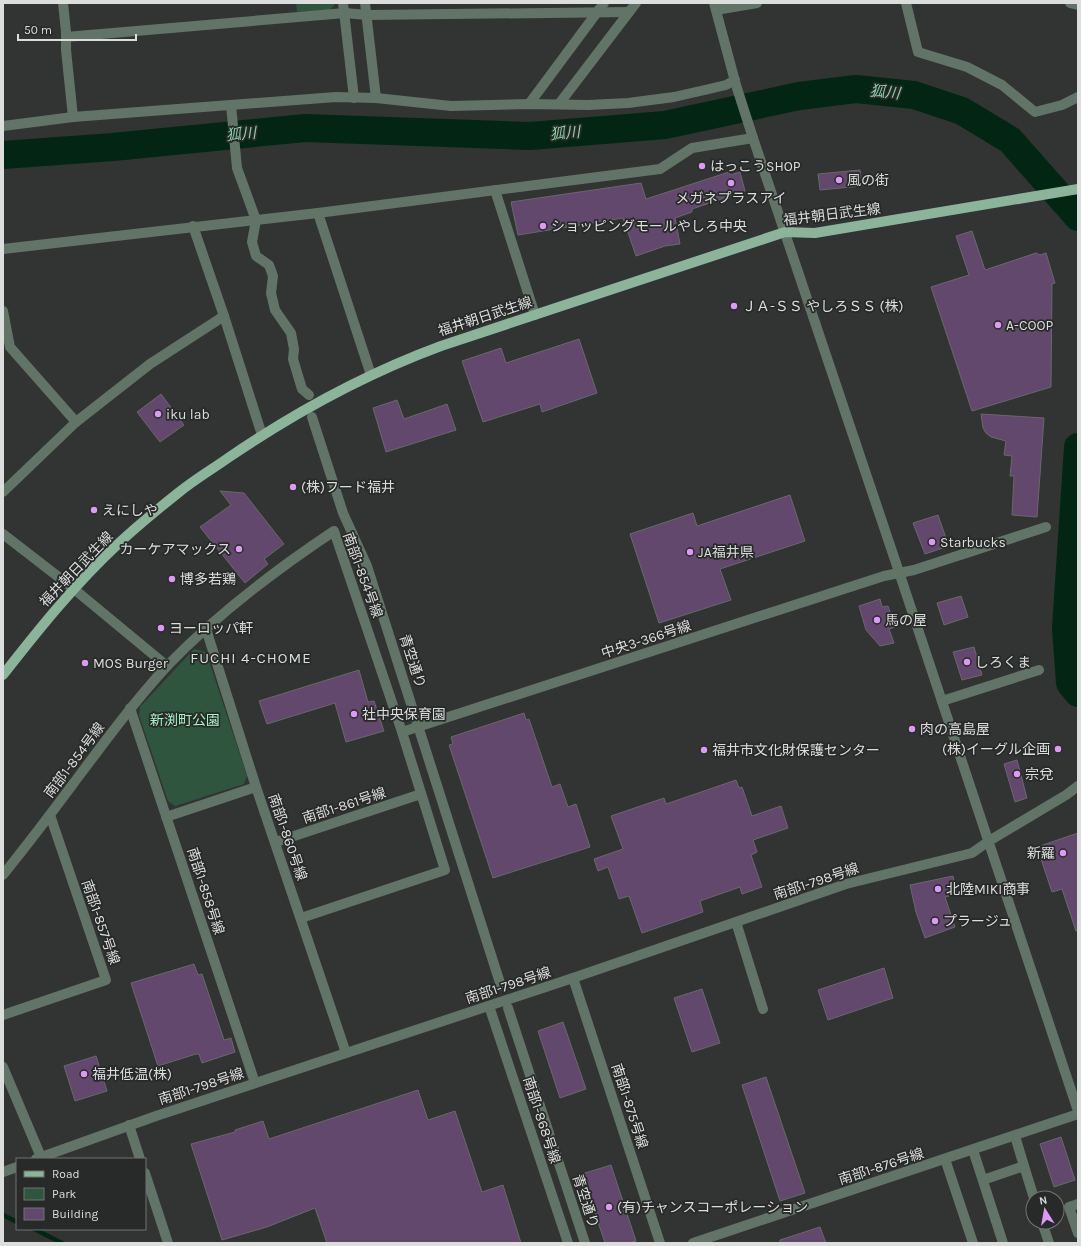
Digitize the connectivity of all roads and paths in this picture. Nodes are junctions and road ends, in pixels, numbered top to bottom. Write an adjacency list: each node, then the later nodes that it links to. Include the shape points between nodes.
1 (63, 3): 14 (street)
2 (365, 3): 13 (street)
3 (604, 3): 12 (street)
4 (636, 3): 11 (street)
5 (757, 3): 9 (street)
6 (906, 3): 16 (street, via 918,52 967,67 1002,85 1035,112 1062,105)
7 (1070, 3): 8 (street)
8 (1078, 5)
9 (715, 6): 15 (street)
10 (344, 8): 13 (street); 14 (street); 17 (street)
11 (629, 12): 12 (street); 20 (street)
12 (597, 13): 13 (street); 19 (street)
13 (367, 15): 18 (street)
14 (66, 37): 22 (street)
15 (736, 82): 20 (street, via 674,97 628,103); 24 (street)
16 (1078, 97)
17 (354, 98): 18 (street); 21 (street, via 336,97)
18 (376, 98): 19 (street, via 451,106)
19 (529, 104): 20 (street)
20 (558, 104)
21 (231, 108): 22 (street); 28 (street, via 237,168)
22 (74, 118): 23 (street)
23 (3, 126)
24 (753, 138): 26 (street, via 692,148 660,169); 30 (street)
25 (1078, 189): 30 (main road, 福井朝日武生線, via 815,233)
26 (495, 190): 27 (street); 33 (street)
27 (318, 213): 28 (street); 36 (street)
28 (256, 220): 29 (street); 37 (street, via 252,242 256,256 269,265 273,276 271,293 275,310 291,333 293,359 302,389)
29 (193, 226): 31 (street); 34 (street)
30 (785, 232): 33 (main road, 福井朝日武生線); 44 (street)
31 (3, 249)
32 (3, 311): 35 (street)
33 (536, 315): 36 (main road, 福井朝日武生線, via 434,348)
34 (224, 316): 39 (street, via 150,364); 40 (street)
35 (7, 347): 39 (street)
36 (371, 375): 40 (main road, 福井朝日武生線, via 310,406)
37 (309, 395)
38 (312, 417): 52 (street, 青空通り, via 343,513 367,566)
39 (76, 422): 41 (street)
40 (262, 435): 45 (main road, 福井朝日武生線, via 179,492 118,544)
41 (3, 492)
42 (1046, 527): 44 (street, 中央3-366号線, via 914,570)
43 (3, 534): 45 (street)
44 (900, 572): 50 (street); 52 (street, 中央3-366号線)
45 (74, 589): 47 (street); 49 (main road, 福井朝日武生線)
46 (206, 629): 47 (street, 南部1-854号線); 53 (street, 南部1-854号線, via 257,585 334,531); 55 (street, 南部1-860号線)
47 (167, 666): 51 (street, 南部1-854号線)
48 (1039, 670): 50 (street)
49 (3, 675)
50 (942, 701): 59 (street)
51 (130, 708): 57 (street, 南部1-854号線); 58 (street, 南部1-858号線)
52 (419, 728): 53 (street, 中央3-366号線); 65 (street, 青空通り)
53 (402, 732): 56 (street, 南部1-854号線)
54 (1078, 786): 59 (street, 南部1-798号線)
55 (256, 787): 58 (street); 60 (street, 南部1-860号線)
56 (421, 794): 60 (street, 南部1-861号線); 62 (street, 南部1-854号線, via 445,870)
57 (50, 815): 61 (street, 南部1-854号線); 69 (street, 南部1-857号線, via 106,980)
58 (166, 817): 72 (street, 南部1-858号線)
59 (989, 840): 63 (street, 南部1-798号線, via 972,853 846,884); 73 (street)
60 (276, 842): 62 (street, 南部1-860号線)
61 (3, 875)
62 (301, 918): 70 (street, 南部1-860号線)
63 (736, 922): 64 (street, 南部1-798号線); 68 (street)
64 (573, 978): 66 (street, 南部1-798号線); 92 (street, 南部1-875号線)
65 (501, 986)
66 (489, 1006): 70 (street, 南部1-798号線); 90 (street, 南部1-868号線)
67 (508, 1008): 91 (street, 青空通り)
68 (763, 1009)
69 (3, 1015)
70 (346, 1053): 72 (street, 南部1-798号線)
71 (3, 1067): 77 (street)
72 (255, 1083): 74 (street, 南部1-798号線)
73 (1078, 1113): 75 (street, 南部1-876号線)
74 (129, 1125): 77 (street, 南部1-798号線); 78 (street)
75 (1015, 1136): 76 (street, 南部1-876号線); 80 (street)
76 (973, 1150): 79 (street, 南部1-876号線); 84 (street)
77 (39, 1158)
78 (140, 1158)
79 (945, 1159): 93 (street, 南部1-876号線); 94 (street)
80 (1024, 1166): 84 (street); 85 (street)
81 (16, 1167): 82 (street)
82 (3, 1172)
83 (146, 1176): 89 (street)
84 (983, 1180): 95 (street)
85 (1032, 1190)
86 (1078, 1204): 88 (street, via 1069,1207)
87 (1045, 1230): 96 (street)
88 (1078, 1233)
89 (168, 1243)
90 (568, 1243)
91 (585, 1243)
92 (660, 1243)
93 (693, 1243)
94 (973, 1243)
95 (1003, 1243)
96 (1049, 1243)

